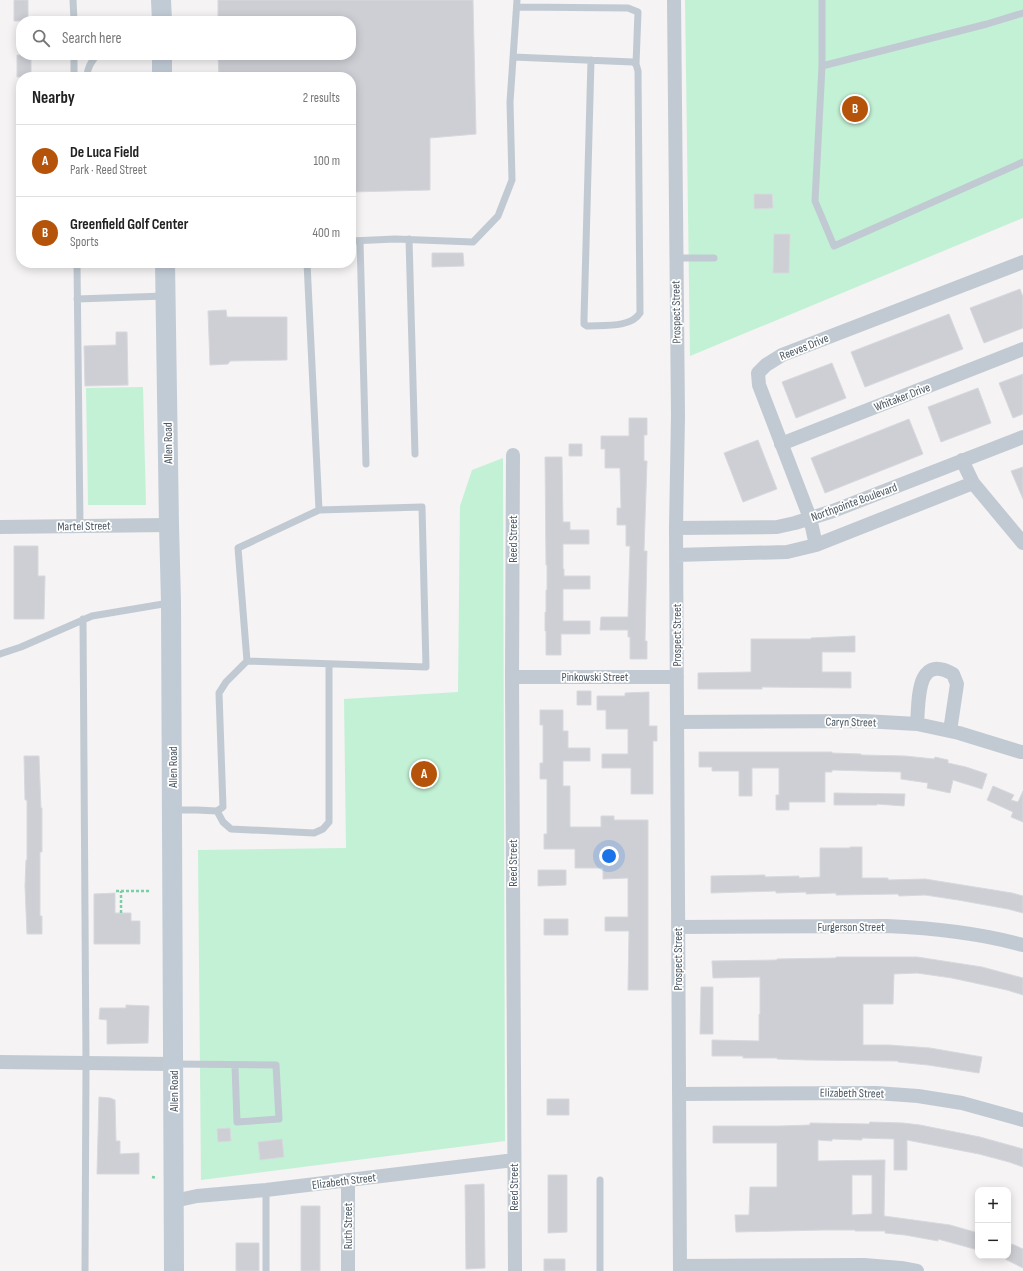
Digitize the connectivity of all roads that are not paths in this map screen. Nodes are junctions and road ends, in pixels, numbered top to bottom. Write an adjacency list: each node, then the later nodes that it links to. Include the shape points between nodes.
1 (73, 0): 7 (lane)
2 (161, 0): 8 (main road)
3 (674, 0): 23 (street, Prospect Street)
4 (822, 0): 15 (lane)
5 (517, 3): 9 (lane); 14 (lane, via 628,8 638,12)
6 (1023, 13): 15 (lane)
7 (74, 16)
8 (162, 16)
9 (513, 57): 13 (lane); 20 (lane, via 510,102 512,180 498,216 472,242)
10 (74, 60): 16 (lane)
11 (92, 60): 17 (lane)
12 (162, 60): 18 (main road)
13 (591, 60): 14 (lane); 14 (lane, via 584,319 587,326 626,323 637,318 640,313)
14 (636, 64)
15 (822, 66): 19 (lane, via 815,201 834,246)
16 (74, 72)
17 (87, 72)
18 (162, 72)
19 (1023, 162)
20 (409, 239): 22 (lane); 34 (lane)
21 (356, 240): 22 (lane)
22 (360, 240): 37 (lane)
23 (676, 258): 24 (lane); 44 (street, Prospect Street)
24 (714, 258)
25 (1023, 262): 33 (street, Reeves Drive, via 782,355 766,365 758,373 759,385)
26 (77, 268): 30 (lane)
27 (165, 268): 29 (main road, Allen Road)
28 (307, 268): 39 (lane)
29 (166, 296): 30 (lane); 41 (main road, Allen Road)
30 (77, 299): 42 (lane)
31 (1023, 349): 33 (street, Whitaker Drive)
32 (1023, 437): 36 (street, Northpointe Boulevard)
33 (781, 444): 40 (street, Reeves Drive)
34 (415, 454)
35 (514, 455): 54 (street, Reed Street)
36 (962, 460): 38 (street); 40 (street, Northpointe Boulevard)
37 (366, 464)
38 (973, 483): 45 (street); 46 (street, Northpointe Boulevard)
39 (319, 510): 51 (lane, via 238,548); 52 (lane, via 422,507 426,667)
40 (810, 518): 44 (street, Northpointe Boulevard, via 777,526); 46 (street, Reeves Drive)
41 (169, 525): 42 (street, Martel Street); 48 (main road, Allen Road)
42 (80, 526): 43 (street, Martel Street)
43 (0, 527)
44 (676, 528): 47 (street, Prospect Street)
45 (1020, 536)
46 (816, 545): 47 (street, Northpointe Boulevard, via 787,552)
47 (676, 555): 53 (street, Prospect Street)
48 (171, 602): 49 (lane); 59 (main road, Allen Road)
49 (83, 619): 50 (lane, via 22,647); 64 (lane)
50 (0, 654)
51 (247, 661): 52 (lane); 60 (lane, via 219,693 223,807)
52 (329, 664): 60 (lane, via 329,822 323,829 314,833 231,829 223,822)
53 (677, 677): 54 (street, Pinkowski Street); 55 (street, Prospect Street)
54 (512, 678): 69 (street, Reed Street)
55 (677, 722): 56 (street, Caryn Street, via 864,721); 61 (street, Prospect Street)
56 (917, 724): 57 (street, Caryn Street); 57 (street, via 923,676 933,668 944,668 954,674 957,684)
57 (950, 731): 58 (street, Caryn Street)
58 (1022, 754)
59 (173, 810): 60 (lane); 65 (main road, Allen Road)
60 (217, 811)
61 (678, 927): 62 (street, Furgerson Street, via 887,926 922,928 1000,939); 67 (street, Prospect Street)
62 (1023, 945)
63 (0, 1062): 64 (street)
64 (86, 1063): 65 (street); 75 (lane)
65 (174, 1064): 66 (lane); 73 (main road, Allen Road)
66 (235, 1066): 66 (lane, via 276,1065 279,1119 237,1122)
67 (679, 1094): 68 (street, Elizabeth Street, via 876,1093 918,1096 962,1103); 74 (street, Prospect Street)
68 (1023, 1120)
69 (514, 1160): 70 (street, Elizabeth Street); 79 (street, Reed Street)
70 (348, 1180): 72 (street, Elizabeth Street); 78 (street, Ruth Street)
71 (600, 1180): 80 (lane)
72 (266, 1190): 73 (street, Elizabeth Street, via 197,1196); 77 (lane)
73 (174, 1201): 76 (main road, Allen Road)
74 (680, 1268): 81 (street, via 864,1265)
75 (85, 1271)
76 (174, 1271)
77 (266, 1271)
78 (348, 1271)
79 (515, 1271)
80 (600, 1271)
81 (917, 1271)

